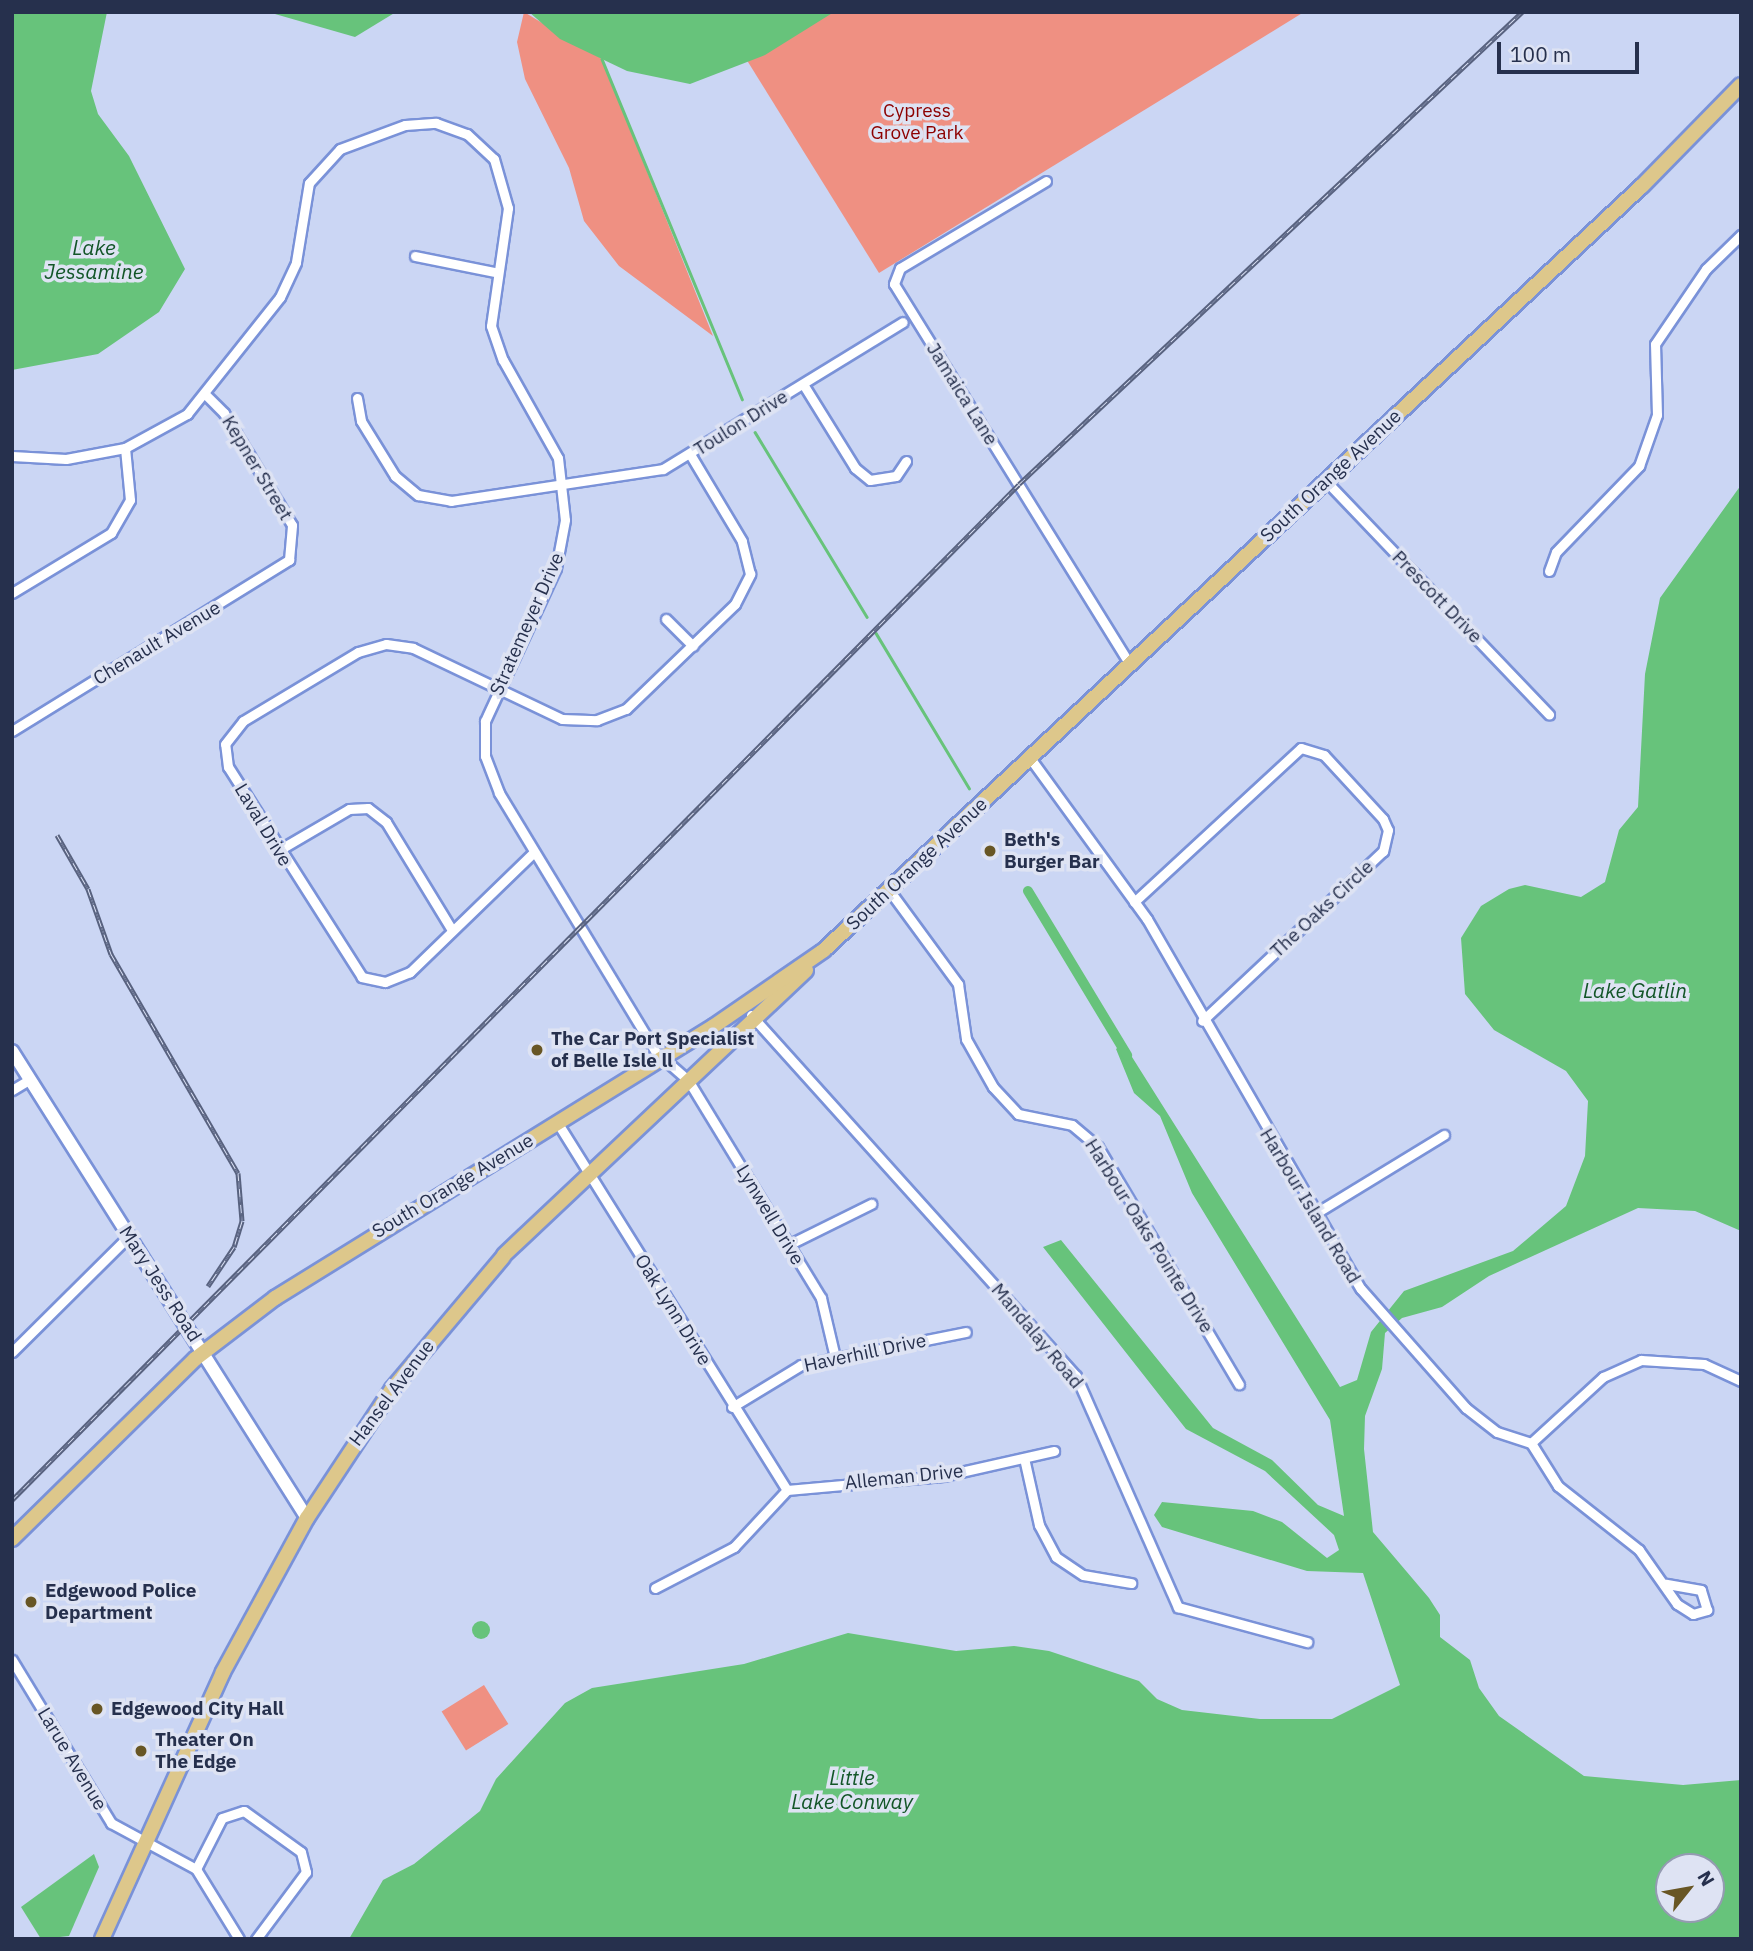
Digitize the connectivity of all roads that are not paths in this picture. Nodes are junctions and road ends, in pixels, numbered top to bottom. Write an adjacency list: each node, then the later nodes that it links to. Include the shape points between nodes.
1 (1741, 85): 14 (main road, South Orange Avenue)
2 (1046, 181): 21 (street, Jamaica Lane, via 900,268 894,284)
3 (1741, 235): 17 (street, via 1706,269 1655,344 1657,415 1639,466 1556,552)
4 (415, 256): 5 (street)
5 (495, 272): 8 (street, Stratemeyer Drive, via 507,191 482,146 453,128 420,123 353,143 318,168 289,281); 15 (street, Stratemeyer Drive, via 495,343 551,439)
6 (903, 322): 7 (street, Toulon Drive)
7 (803, 384): 11 (street, Toulon Drive); 13 (street, via 855,468 870,480 896,476)
8 (206, 395): 10 (street, Stratemeyer Drive, via 169,427); 16 (street, Kepner Street, via 292,525)
9 (357, 398): 15 (street, Toulon Drive, via 361,421 384,461 418,495 451,501)
10 (125, 448): 12 (street, Stratemeyer Drive, via 66,459); 18 (street, via 130,500 111,533)
11 (690, 454): 15 (street, Toulon Drive, via 644,474); 20 (street, Laval Drive, via 742,541 750,574 734,604)
12 (12, 456)
13 (906, 461)
14 (1326, 481): 21 (main road, South Orange Avenue); 23 (street, Prescott Drive)
15 (564, 486): 22 (street, Stratemeyer Drive, via 556,568)
16 (295, 548): 24 (street, Chenault Avenue, via 282,567)
17 (1549, 571)
18 (12, 593)
19 (666, 619): 20 (street)
20 (693, 646): 22 (street, Laval Drive, via 626,709 597,720 562,719)
21 (1130, 664): 25 (main road, South Orange Avenue)
22 (498, 688): 26 (street, Laval Drive, via 413,648 386,644 358,652 234,727 225,744 228,767); 27 (street, Stratemeyer Drive, via 485,721 485,756)
23 (1549, 714)
24 (12, 730)
25 (1030, 758): 28 (main road, South Orange Avenue); 29 (street, Harbour Island Road)
26 (279, 850): 30 (street, via 349,810 368,808 386,822); 30 (street, Laval Drive, via 362,977 400,979)
27 (534, 852): 30 (street, Laval Drive); 36 (street, Stratemeyer Drive)
28 (889, 890): 31 (main road, South Orange Avenue); 52 (street, Harbour Oaks Pointe Drive, via 958,984 966,1039 993,1087 1018,1114 1072,1125 1098,1147)
29 (1134, 902): 33 (street, Harbour Island Road); 33 (street, The Oaks Circle, via 1301,748 1324,755 1382,819 1383,851)
30 (452, 930)
31 (824, 950): 32 (main road, South Orange Avenue); 34 (main road, Hansel Avenue)
32 (743, 1006): 34 (street, Mandalay Road); 36 (main road, South Orange Avenue)
33 (1202, 1021): 44 (street, Harbour Island Road)
34 (757, 1023): 38 (main road, Hansel Avenue); 63 (street, Mandalay Road, via 1076,1377 1178,1607)
35 (12, 1051): 37 (street, Mary Jess Road)
36 (661, 1059): 38 (street); 40 (main road, South Orange Avenue)
37 (30, 1079): 39 (street); 45 (street, Mary Jess Road)
38 (688, 1080): 42 (main road, Hansel Avenue); 46 (street, Lynwell Drive)
39 (12, 1090)
40 (557, 1122): 42 (street, Oak Lynn Drive); 49 (main road, South Orange Avenue, via 297,1282)
41 (1444, 1135): 44 (street)
42 (588, 1172): 53 (street, Oak Lynn Drive); 58 (main road, Hansel Avenue, via 504,1256 392,1389)
43 (871, 1204): 46 (street)
44 (1316, 1213): 54 (street, Harbour Island Road, via 1342,1262 1466,1408 1497,1432)
45 (129, 1236): 48 (street); 49 (street, Mary Jess Road)
46 (788, 1245): 50 (street, Lynwell Drive, via 821,1297)
47 (966, 1332): 50 (street, Haverhill Drive)
48 (12, 1352)
49 (205, 1352): 58 (street, Mary Jess Road); 59 (main road, South Orange Avenue)
50 (835, 1357): 53 (street, Haverhill Drive, via 801,1365)
51 (1741, 1381): 54 (street, via 1704,1364 1641,1360 1603,1377)
52 (1239, 1384)
53 (732, 1406): 57 (street, Oak Lynn Drive)
54 (1531, 1443): 61 (street, via 1558,1486 1639,1550)
55 (1055, 1451): 56 (street, Alleman Drive)
56 (1024, 1458): 57 (street, Alleman Drive, via 943,1476); 60 (street, via 1040,1525 1056,1556 1083,1575)
57 (790, 1491): 62 (street, via 734,1547)
58 (307, 1518): 65 (main road, Hansel Avenue, via 240,1637)
59 (12, 1539)
60 (1131, 1583)
61 (1666, 1584): 61 (street, via 1685,1611 1699,1615 1707,1609 1702,1590)
62 (655, 1588)
63 (1307, 1642)
64 (12, 1660): 65 (street, Larue Avenue, via 111,1824)
65 (145, 1844): 66 (street, Larue Avenue); 67 (main road, Hansel Avenue)
66 (196, 1868): 68 (street); 69 (street, via 222,1818 244,1811 301,1852 306,1872)
67 (102, 1939)
68 (239, 1939)
69 (256, 1939)

